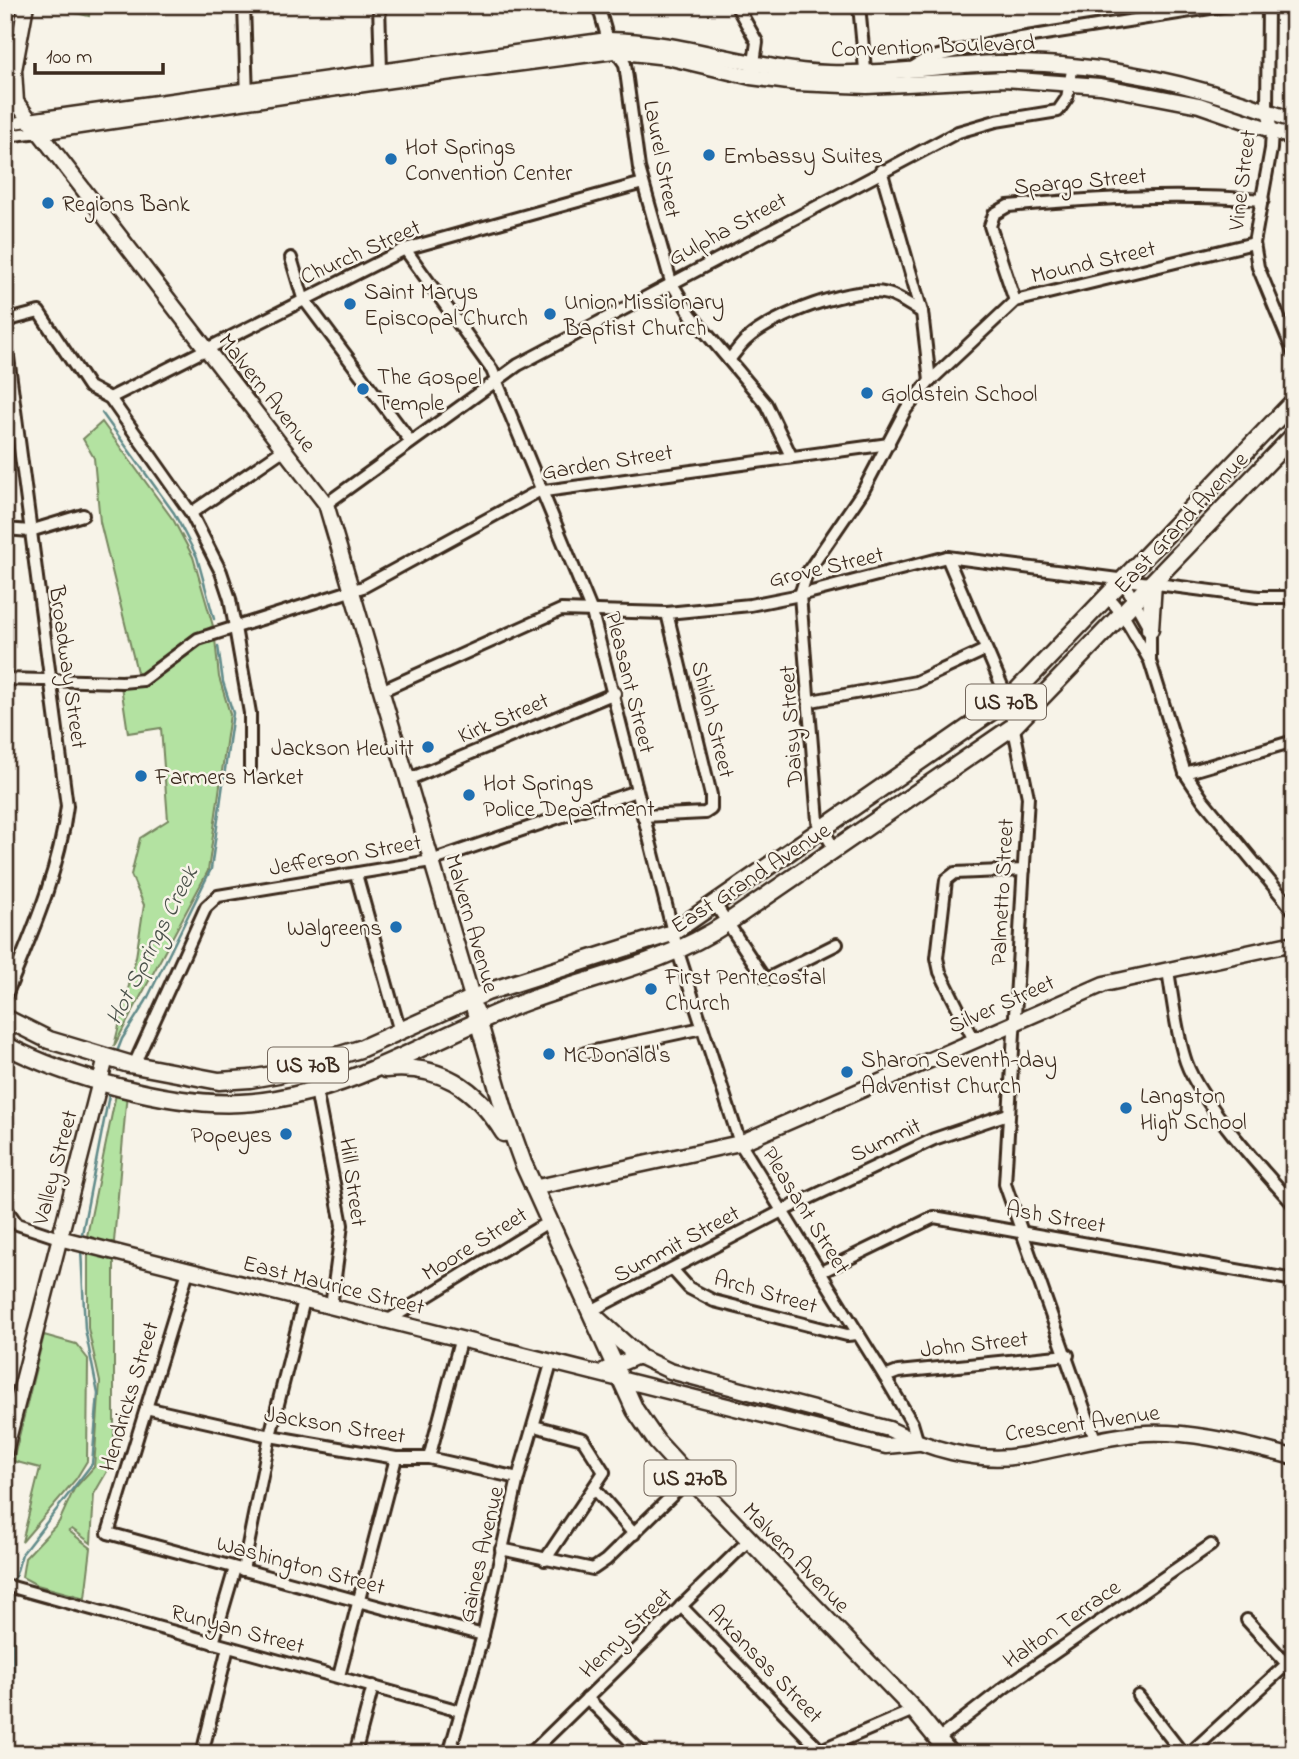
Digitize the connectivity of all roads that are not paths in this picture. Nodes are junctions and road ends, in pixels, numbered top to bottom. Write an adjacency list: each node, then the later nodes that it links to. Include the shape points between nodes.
1 (26, 5): 11 (street, Malvern Avenue)
2 (244, 5): 17 (street)
3 (379, 5): 12 (street)
4 (598, 5): 9 (street, Laurel Street)
5 (736, 5): 14 (street, via 757,42)
6 (859, 5): 15 (street)
7 (1228, 5): 13 (street, via 995,42 926,59)
8 (1268, 5): 18 (street, Vine Street)
9 (611, 45): 12 (street, Convention Boulevard); 14 (street, Convention Boulevard); 17 (street, Convention Boulevard, via 391,80); 26 (street, Laurel Street, via 625,64)
10 (1073, 65): 13 (street, Convention Boulevard, via 989,64); 16 (street, Gulpha Street); 18 (street, Convention Boulevard, via 1205,89)
11 (10, 69): 21 (street, Malvern Avenue, via 16,102)
12 (381, 69): 17 (street, Convention Boulevard)
13 (910, 70): 15 (street, Convention Boulevard)
14 (752, 71): 15 (street, Convention Boulevard, via 796,83)
15 (866, 80): 16 (street, Convention Boulevard)
16 (1070, 82): 22 (street, Convention Boulevard, via 1199,105); 25 (street, Gulpha Street, via 1058,111 957,132)
17 (247, 95): 21 (street, Convention Boulevard)
18 (1267, 111): 19 (street, Convention Boulevard); 22 (street, Vine Street)
19 (1294, 121)
20 (5, 124): 21 (street)
21 (34, 126): 23 (street); 37 (street, Malvern Avenue)
22 (1272, 130): 24 (street, Convention Boulevard); 27 (street, Vine Street)
23 (5, 136)
24 (1294, 138)
25 (881, 170): 31 (street, Gulpha Street); 34 (street)
26 (643, 183): 29 (street, Church Street); 31 (street, Laurel Street)
27 (1263, 200): 28 (street, Vine Street); 33 (street, Spargo Street, via 1139,195 1008,206 994,214 989,226)
28 (1254, 243): 33 (street, Mound Street); 38 (street, Vine Street, via 1258,267)
29 (405, 249): 32 (street, Church Street); 40 (street, Pleasant Street)
30 (291, 258): 32 (street)
31 (671, 282): 39 (street, Laurel Street, via 691,315); 40 (street, Gulpha Street)
32 (303, 298): 37 (street, Church Street); 45 (street)
33 (1016, 301): 41 (street, Mound Street)
34 (922, 312): 39 (street, via 888,294 833,298 772,323 747,338); 41 (street)
35 (5, 321): 42 (street, via 39,312 89,387)
36 (5, 334): 54 (street, Broadway Street)
37 (206, 349): 42 (street, Church Street); 47 (street, Malvern Avenue)
38 (1294, 354)
39 (729, 360): 48 (street, Laurel Street, via 766,404)
40 (496, 380): 45 (street, Gulpha Street); 49 (street, Pleasant Street)
41 (930, 381): 46 (street, Mound Street, via 906,409)
42 (110, 398): 51 (street)
43 (1294, 401): 56 (main road, East Grand Avenue / US 70B)
44 (1294, 435): 57 (main road, East Grand Avenue / US 70B)
45 (411, 442): 50 (street, Gulpha Street)
46 (889, 444): 48 (street, Garden Street); 59 (street, Mound Street, via 807,573)
47 (283, 450): 50 (street, Malvern Avenue); 51 (street)
48 (791, 456): 49 (street, Garden Street)
49 (544, 491): 58 (street, Garden Street); 63 (street, Pleasant Street)
50 (326, 504): 58 (street, Malvern Avenue)
51 (191, 513): 66 (street, via 221,572)
52 (83, 515): 54 (street)
53 (5, 529): 54 (street)
54 (30, 531): 71 (street, Broadway Street)
55 (947, 557): 56 (street, Grove Street); 59 (street, Grove Street); 68 (street, Palmetto Street)
56 (1123, 581): 57 (street, Grove Street); 60 (main road, East Grand Avenue / US 70B); 62 (street)
57 (1153, 583): 61 (street, Grove Street, via 1258,597); 62 (main road, East Grand Avenue / US 70B); 67 (main road)
58 (352, 592): 66 (street, Garden Street); 72 (street, Malvern Avenue)
59 (800, 595): 64 (street, Grove Street); 75 (street, Daisy Street)
60 (1108, 597): 65 (street); 74 (main road, East Grand Avenue / US 70B)
61 (1294, 597)
62 (1136, 602): 65 (main road, East Grand Avenue / US 70B); 67 (street)
63 (592, 612): 64 (street, Grove Street); 72 (street, Grove Street, via 561,610); 73 (street, Pleasant Street)
64 (667, 613): 82 (street, Shiloh Street, via 711,809)
65 (1123, 615): 69 (street); 76 (main road, East Grand Avenue / US 70B)
66 (233, 628): 71 (street, Garden Street, via 198,639 143,680); 78 (street, via 250,713)
67 (1150, 629): 69 (street)
68 (985, 650): 74 (street, Palmetto Street); 75 (street, via 916,682)
69 (1150, 662): 79 (street)
70 (5, 679): 71 (street, Garden Street)
71 (50, 680): 97 (street, Broadway Street, via 67,806 65,823 42,907)
72 (382, 691): 80 (street, Malvern Avenue)
73 (614, 693): 80 (street, Kirk Street); 81 (street, Pleasant Street)
74 (1008, 700): 76 (street, Palmetto Street); 83 (main road, East Grand Avenue / US 70B)
75 (811, 701): 83 (street, Daisy Street)
76 (1014, 726): 84 (main road, East Grand Avenue / US 70B); 86 (street, Palmetto Street, via 1028,796)
77 (1294, 741): 79 (street)
78 (250, 768)
79 (1185, 773): 89 (street)
80 (407, 780): 85 (street, Malvern Avenue)
81 (636, 791): 82 (street, Pleasant Street); 85 (street, Jefferson Street)
82 (643, 816): 91 (street, Pleasant Street)
83 (821, 829): 84 (street, Daisy Street); 88 (main road, East Grand Avenue / US 70B)
84 (835, 850): 90 (main road, East Grand Avenue / US 70B)
85 (431, 861): 87 (street, Jefferson Street); 96 (street, Malvern Avenue)
86 (1024, 870): 100 (street, Palmetto Street); 103 (street, via 955,873 946,880 937,958)
87 (356, 874): 102 (street); 108 (street, Jefferson Street, via 218,896 206,907)
88 (715, 904): 90 (street); 91 (main road, East Grand Avenue / US 70B)
89 (1294, 911)
90 (727, 923): 93 (street, via 762,975 769,978); 94 (main road, East Grand Avenue / US 70B)
91 (673, 933): 94 (street, Pleasant Street); 96 (main road, East Grand Avenue / US 70B)
92 (1294, 943): 95 (street, Silver Street)
93 (836, 944)
94 (678, 952): 99 (main road, East Grand Avenue / US 70B); 101 (street, Pleasant Street)
95 (1168, 971): 100 (street, Silver Street, via 1104,984); 116 (street, via 1186,1061 1212,1104)
96 (472, 997): 99 (main road, Malvern Avenue / US 270B); 102 (main road, East Grand Avenue / US 70B)
97 (5, 998)
98 (5, 1018): 106 (main road, US 70B, via 49,1040)
99 (478, 1020): 109 (main road, East Grand Avenue / US 70B); 114 (main road, Malvern Avenue / US 270B)
100 (1015, 1021): 103 (street, Silver Street); 112 (street, Palmetto Street)
101 (702, 1028): 105 (street); 113 (street, Pleasant Street)
102 (400, 1032): 107 (main road, East Grand Avenue / US 70B)
103 (974, 1040): 113 (street, Silver Street)
104 (5, 1045): 110 (main road, US 70B)
105 (585, 1053)
106 (106, 1058): 108 (main road, US 70B); 110 (street, Valley Street)
107 (311, 1064): 108 (main road, East Grand Avenue / US 70B, via 278,1074 219,1081); 111 (street, Hill Street)
108 (134, 1065)
109 (372, 1070): 111 (main road, East Grand Avenue / US 70B); 114 (main road, US 270B, via 414,1068 454,1080 480,1098)
110 (101, 1080): 111 (main road, East Grand Avenue / US 70B, via 208,1103 242,1103); 121 (street, Valley Street)
111 (317, 1087): 127 (street, Hill Street, via 342,1225)
112 (1008, 1114): 118 (street, Summit, via 934,1139); 120 (street, Palmetto Street, via 1005,1184)
113 (740, 1143): 115 (street, Silver Street); 118 (street, Pleasant Street)
114 (523, 1163): 115 (main road, Malvern Avenue / US 270B)
115 (533, 1188): 119 (main road, Malvern Avenue / US 270B)
116 (1294, 1205)
117 (5, 1207): 121 (street, via 17,1224)
118 (782, 1210): 122 (street, Summit Street); 124 (street, Pleasant Street)
119 (548, 1222): 128 (main road, Malvern Avenue / US 270B); 129 (street, Moore Street)
120 (1021, 1231): 124 (street, Ash Street, via 934,1217); 125 (street, Ash Street); 132 (street, Palmetto Street)
121 (65, 1240): 123 (street, East Maurice Street); 141 (street, Valley Street)
122 (672, 1269): 128 (street, Summit Street); 130 (street, Arch Street, via 689,1288 714,1301)
123 (188, 1271): 126 (street, East Maurice Street); 140 (street, Hendricks Street)
124 (821, 1272): 130 (street, Pleasant Street)
125 (1294, 1280)
126 (304, 1300): 127 (street, East Maurice Street); 144 (street)
127 (331, 1307): 129 (street, East Maurice Street)
128 (589, 1312): 133 (main road); 136 (main road, Malvern Avenue / US 270B)
129 (387, 1321): 131 (street, East Maurice Street)
130 (858, 1334): 137 (street, Pleasant Street)
131 (460, 1341): 134 (street, East Maurice Street); 150 (street)
132 (1068, 1355): 137 (street, John Street); 145 (street, Palmetto Street)
133 (638, 1356): 135 (street, Crescent Avenue); 136 (street)
134 (551, 1364): 136 (street, East Maurice Street, via 597,1375); 143 (street, Gaines Avenue)
135 (670, 1371): 138 (street); 139 (street, Crescent Avenue)
136 (616, 1372): 138 (street, Crescent Avenue); 152 (main road, Malvern Avenue / US 270B, via 657,1442)
137 (885, 1377): 146 (street, Pleasant Street, via 912,1423)
138 (665, 1389): 142 (street, Crescent Avenue)
139 (785, 1401): 142 (street); 146 (street, Crescent Avenue, via 889,1429)
140 (146, 1408): 144 (street, Jackson Street); 154 (street, Hendricks Street)
141 (9, 1419): 147 (street, Valley Street)
142 (780, 1420): 146 (street, Crescent Avenue, via 886,1446)
143 (534, 1426): 151 (street, Gaines Avenue); 153 (street, via 583,1439 604,1472)
144 (270, 1436): 149 (street, Jackson Street); 160 (street)
145 (1095, 1438): 146 (street, Crescent Avenue, via 1017,1456 977,1456); 148 (street, Crescent Avenue, via 1182,1433)
146 (918, 1443)
147 (5, 1451)
148 (1294, 1457)
149 (396, 1458): 150 (street, Jackson Street); 162 (street)
150 (429, 1458): 151 (street, Jackson Street)
151 (519, 1478): 158 (street, Gaines Avenue)
152 (690, 1478): 155 (street); 156 (main road, Malvern Avenue / US 270B)
153 (594, 1488): 155 (street); 159 (street)
154 (108, 1533): 160 (street, Washington Street)
155 (634, 1534): 159 (street, via 593,1569)
156 (749, 1540): 163 (street, Henry Street); 173 (main road, Malvern Avenue / US 270B)
157 (1211, 1545): 175 (street, Halton Terrace, via 1005,1687)
158 (501, 1549): 159 (street); 165 (street, Gaines Avenue)
159 (545, 1560)
160 (239, 1569): 162 (street, Washington Street); 166 (street)
161 (6, 1586): 166 (street, Runyan Street)
162 (357, 1602): 165 (street, Washington Street); 169 (street)
163 (681, 1606): 172 (street, Henry Street); 176 (street, Arkansas Street)
164 (1247, 1620): 168 (street)
165 (483, 1635): 174 (street, Gaines Avenue)
166 (213, 1643): 167 (street, Runyan Street)
167 (228, 1647): 169 (street, Runyan Street); 177 (street)
168 (1290, 1664): 184 (street)
169 (339, 1676): 170 (street, Runyan Street)
170 (373, 1686): 174 (street, Runyan Street); 178 (street)
171 (1138, 1696): 183 (street)
172 (587, 1698): 180 (street, Henry Street); 181 (street)
173 (914, 1710): 175 (main road, Malvern Avenue / US 270B); 176 (street)
174 (460, 1711): 179 (street, Gaines Avenue)
175 (938, 1739): 182 (main road, Malvern Avenue / US 270B)
176 (815, 1752)
177 (202, 1754)
178 (355, 1754)
179 (449, 1754)
180 (530, 1754)
181 (643, 1754)
182 (950, 1754)
183 (1183, 1754)
184 (1189, 1754)

